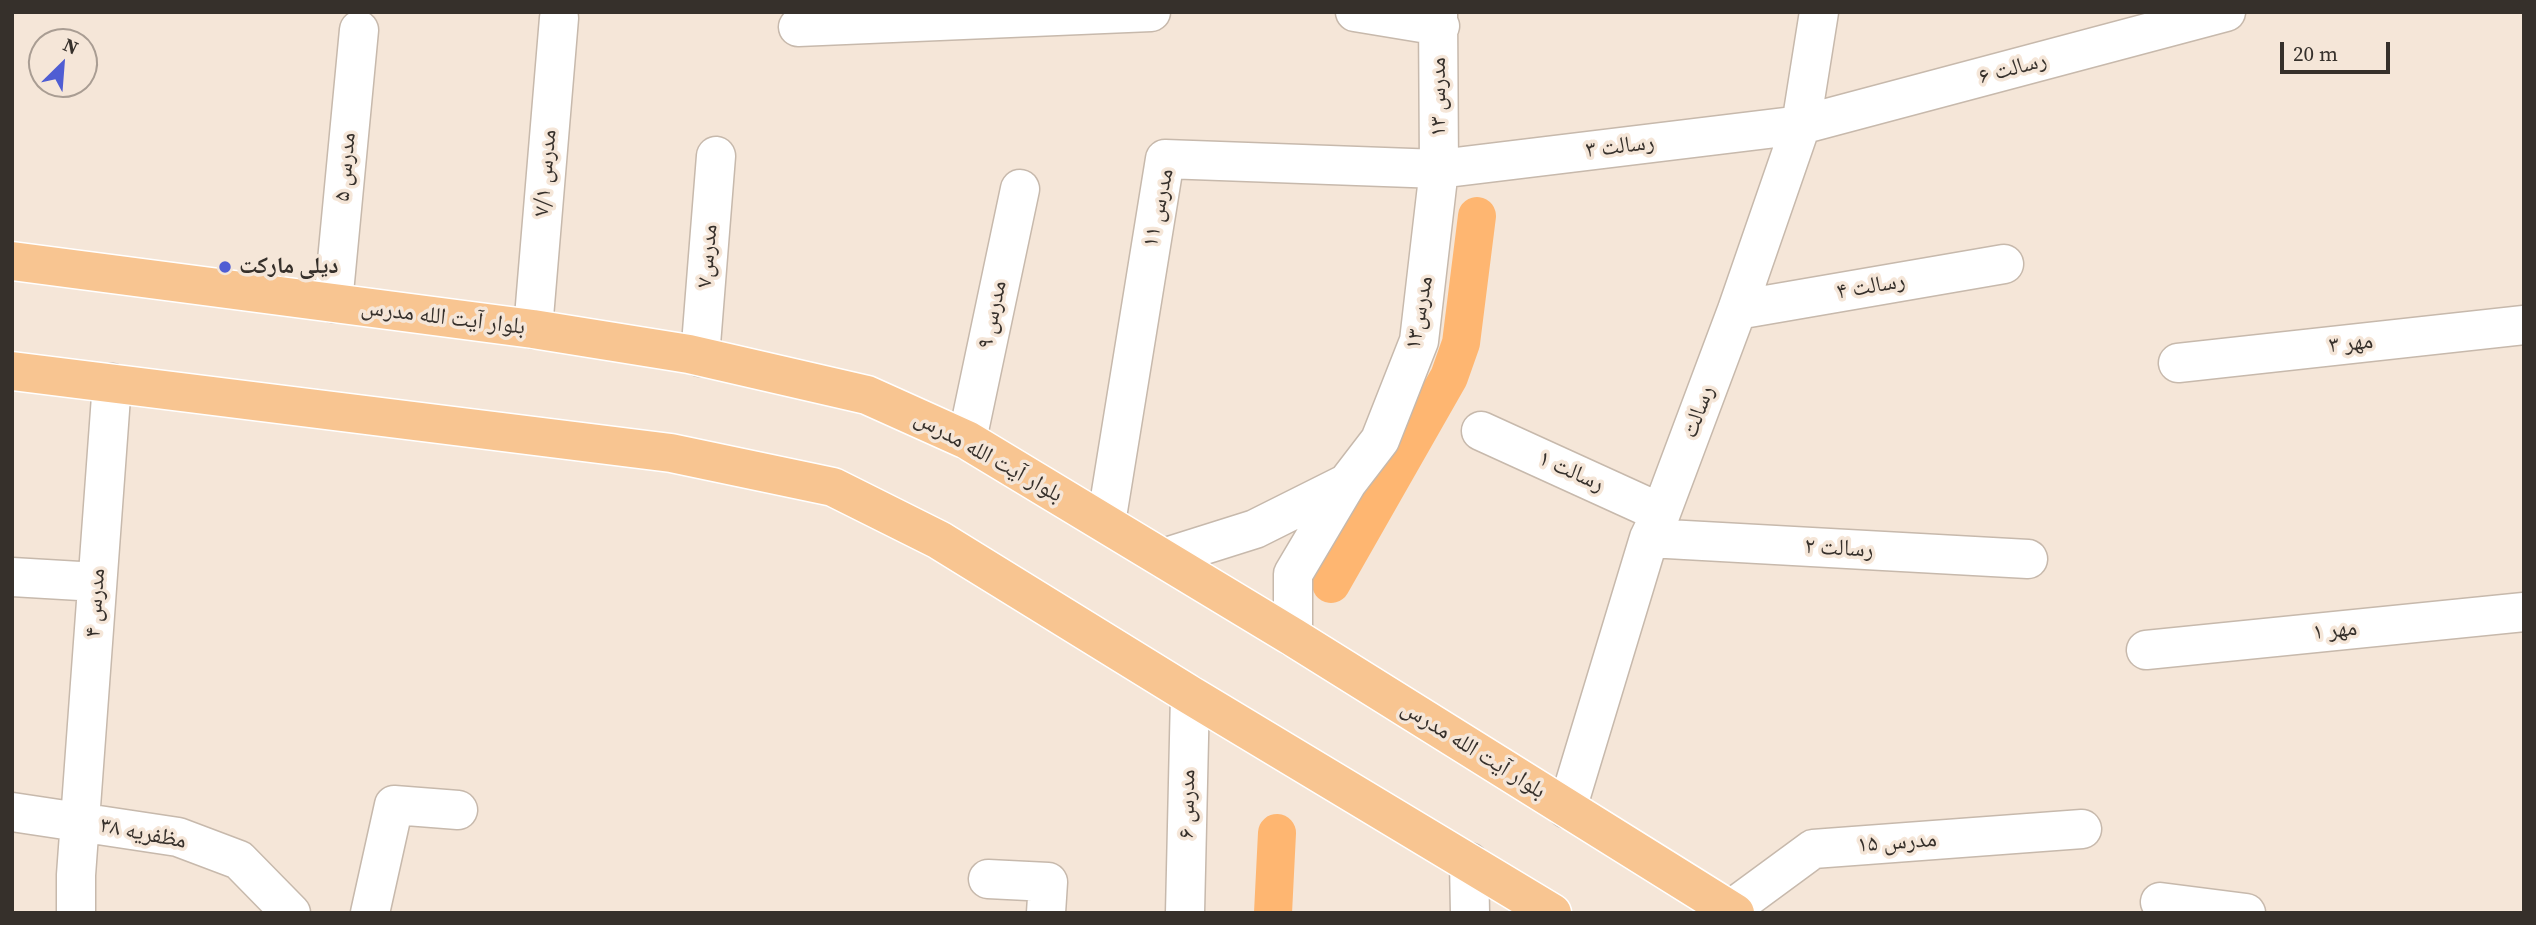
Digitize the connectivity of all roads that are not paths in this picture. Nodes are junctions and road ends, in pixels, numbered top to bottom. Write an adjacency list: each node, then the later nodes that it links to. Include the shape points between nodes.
1 (1151, 12): 7 (street)
2 (1355, 12): 6 (street, مدرس ۱۳)
3 (1819, 12): 9 (street, رسالت)
4 (2226, 12): 9 (street, رسالت ۶)
5 (559, 18): 18 (street, مدرس ۷/۱)
6 (1439, 19): 11 (street, مدرس ۱۳)
7 (798, 27)
8 (359, 30): 15 (street, مدرس ۵)
9 (1801, 125): 11 (street, رسالت ۳); 16 (street, رسالت)
10 (716, 156): 19 (street, مدرس۷)
11 (1439, 169): 25 (street, مدرس۱۳, via 1419,341 1380,440); 26 (street, مدرس ۱۱, via 1165,159)
12 (1020, 189): 24 (street, مدرس ۹)
13 (12, 261): 15 (main road, بلوار آیت الله مدرس)
14 (2004, 264): 16 (street, رسالت ۴)
15 (333, 303): 18 (main road, بلوار آیت الله مدرس)
16 (1737, 310): 27 (street, رسالت)
17 (2524, 325): 20 (street, مهر ۳)
18 (533, 329): 19 (main road, بلوار آیت الله مدرس)
19 (700, 357): 24 (main road, بلوار آیت الله مدرس, via 867,395)
20 (2178, 363)
21 (12, 370): 22 (main road)
22 (112, 383): 31 (street, مدرس ۴); 35 (main road, via 671,453 833,487 939,540)
23 (1481, 431): 27 (street, رسالت ۱)
24 (967, 440): 26 (main road, بلوار آیت الله مدرس)
25 (1347, 483): 28 (street, مدرس۱۳, via 1255,528); 33 (street, مدرس۱۳, via 1293,575)
26 (1105, 523): 28 (main road, بلوار آیت الله مدرس)
27 (1655, 526): 29 (street, رسالت ۲); 36 (street, رسالت)
28 (1163, 558): 33 (main road, بلوار آیت الله مدرس)
29 (2028, 559)
30 (12, 577): 31 (street)
31 (97, 582): 39 (street, مدرس ۴)
32 (2524, 612): 34 (street, مهر ۱)
33 (1293, 637): 36 (main road, بلوار آیت الله مدرس)
34 (2146, 650)
35 (1190, 695): 41 (main road); 49 (street, مدرس ۶)
36 (1567, 809): 44 (main road, بلوار آیت الله مدرس)
37 (458, 810): 47 (street, via 394,805)
38 (12, 812): 39 (street, مظفریه ۳۸)
39 (80, 822): 45 (street, مدرس ۴); 46 (street, مظفریه ۳۸, via 178,837 239,860)
40 (2082, 829): 44 (street, مدرس ۱۵, via 1813,849)
41 (1469, 862): 50 (street); 51 (main road)
42 (988, 879): 48 (street, via 1048,882)
43 (2160, 902): 52 (street)
44 (1733, 911)
45 (76, 913)
46 (291, 913)
47 (370, 913)
48 (1046, 913)
49 (1185, 913)
50 (1470, 913)
51 (1552, 913)
52 (2243, 913)

